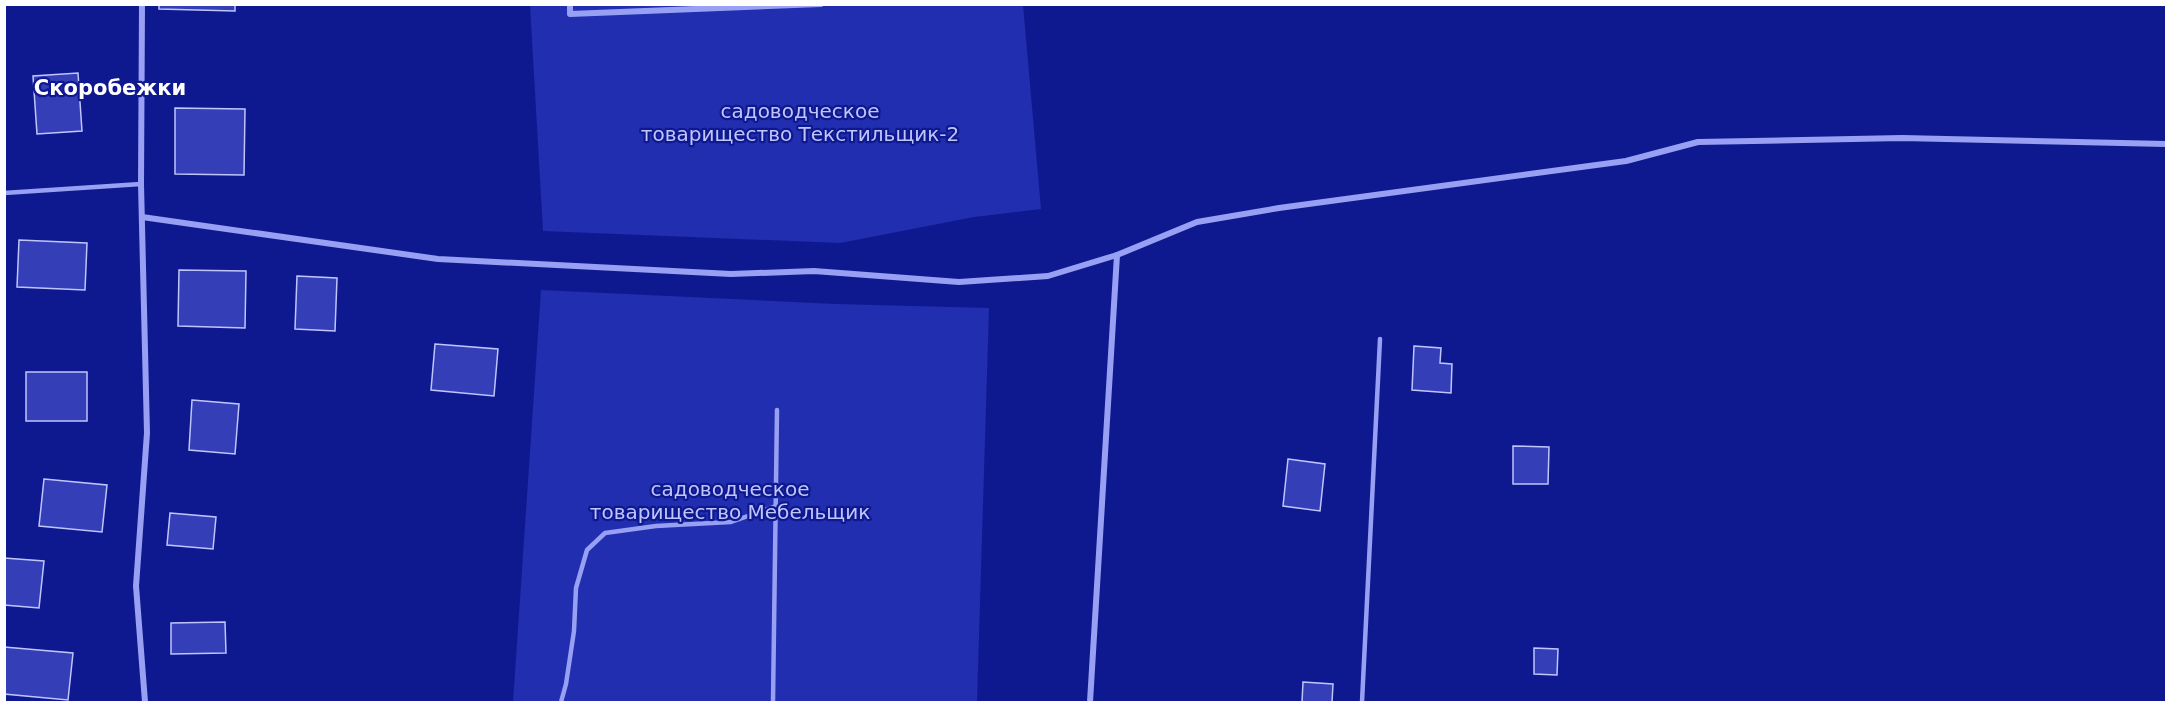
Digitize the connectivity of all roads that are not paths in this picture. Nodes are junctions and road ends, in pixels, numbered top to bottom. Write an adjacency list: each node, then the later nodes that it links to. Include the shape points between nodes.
1 (142, 4): 5 (street)
2 (570, 4): 3 (street, via 570,14)
3 (821, 4)
4 (2166, 144): 8 (street, via 1902,138 1698,142 1626,161 1197,222)
5 (141, 184): 6 (lane); 7 (street)
6 (4, 193)
7 (142, 217): 8 (street, via 438,259 731,274 814,271 959,282 1048,276); 12 (street, via 147,433 136,586)
8 (1117, 255): 15 (street)
9 (1380, 339): 16 (lane)
10 (777, 410): 11 (lane)
11 (776, 506): 13 (lane, via 731,522 605,533 587,550 576,588 574,631); 14 (lane)
12 (145, 702)
13 (561, 702)
14 (773, 702)
15 (1090, 702)
16 (1362, 702)

